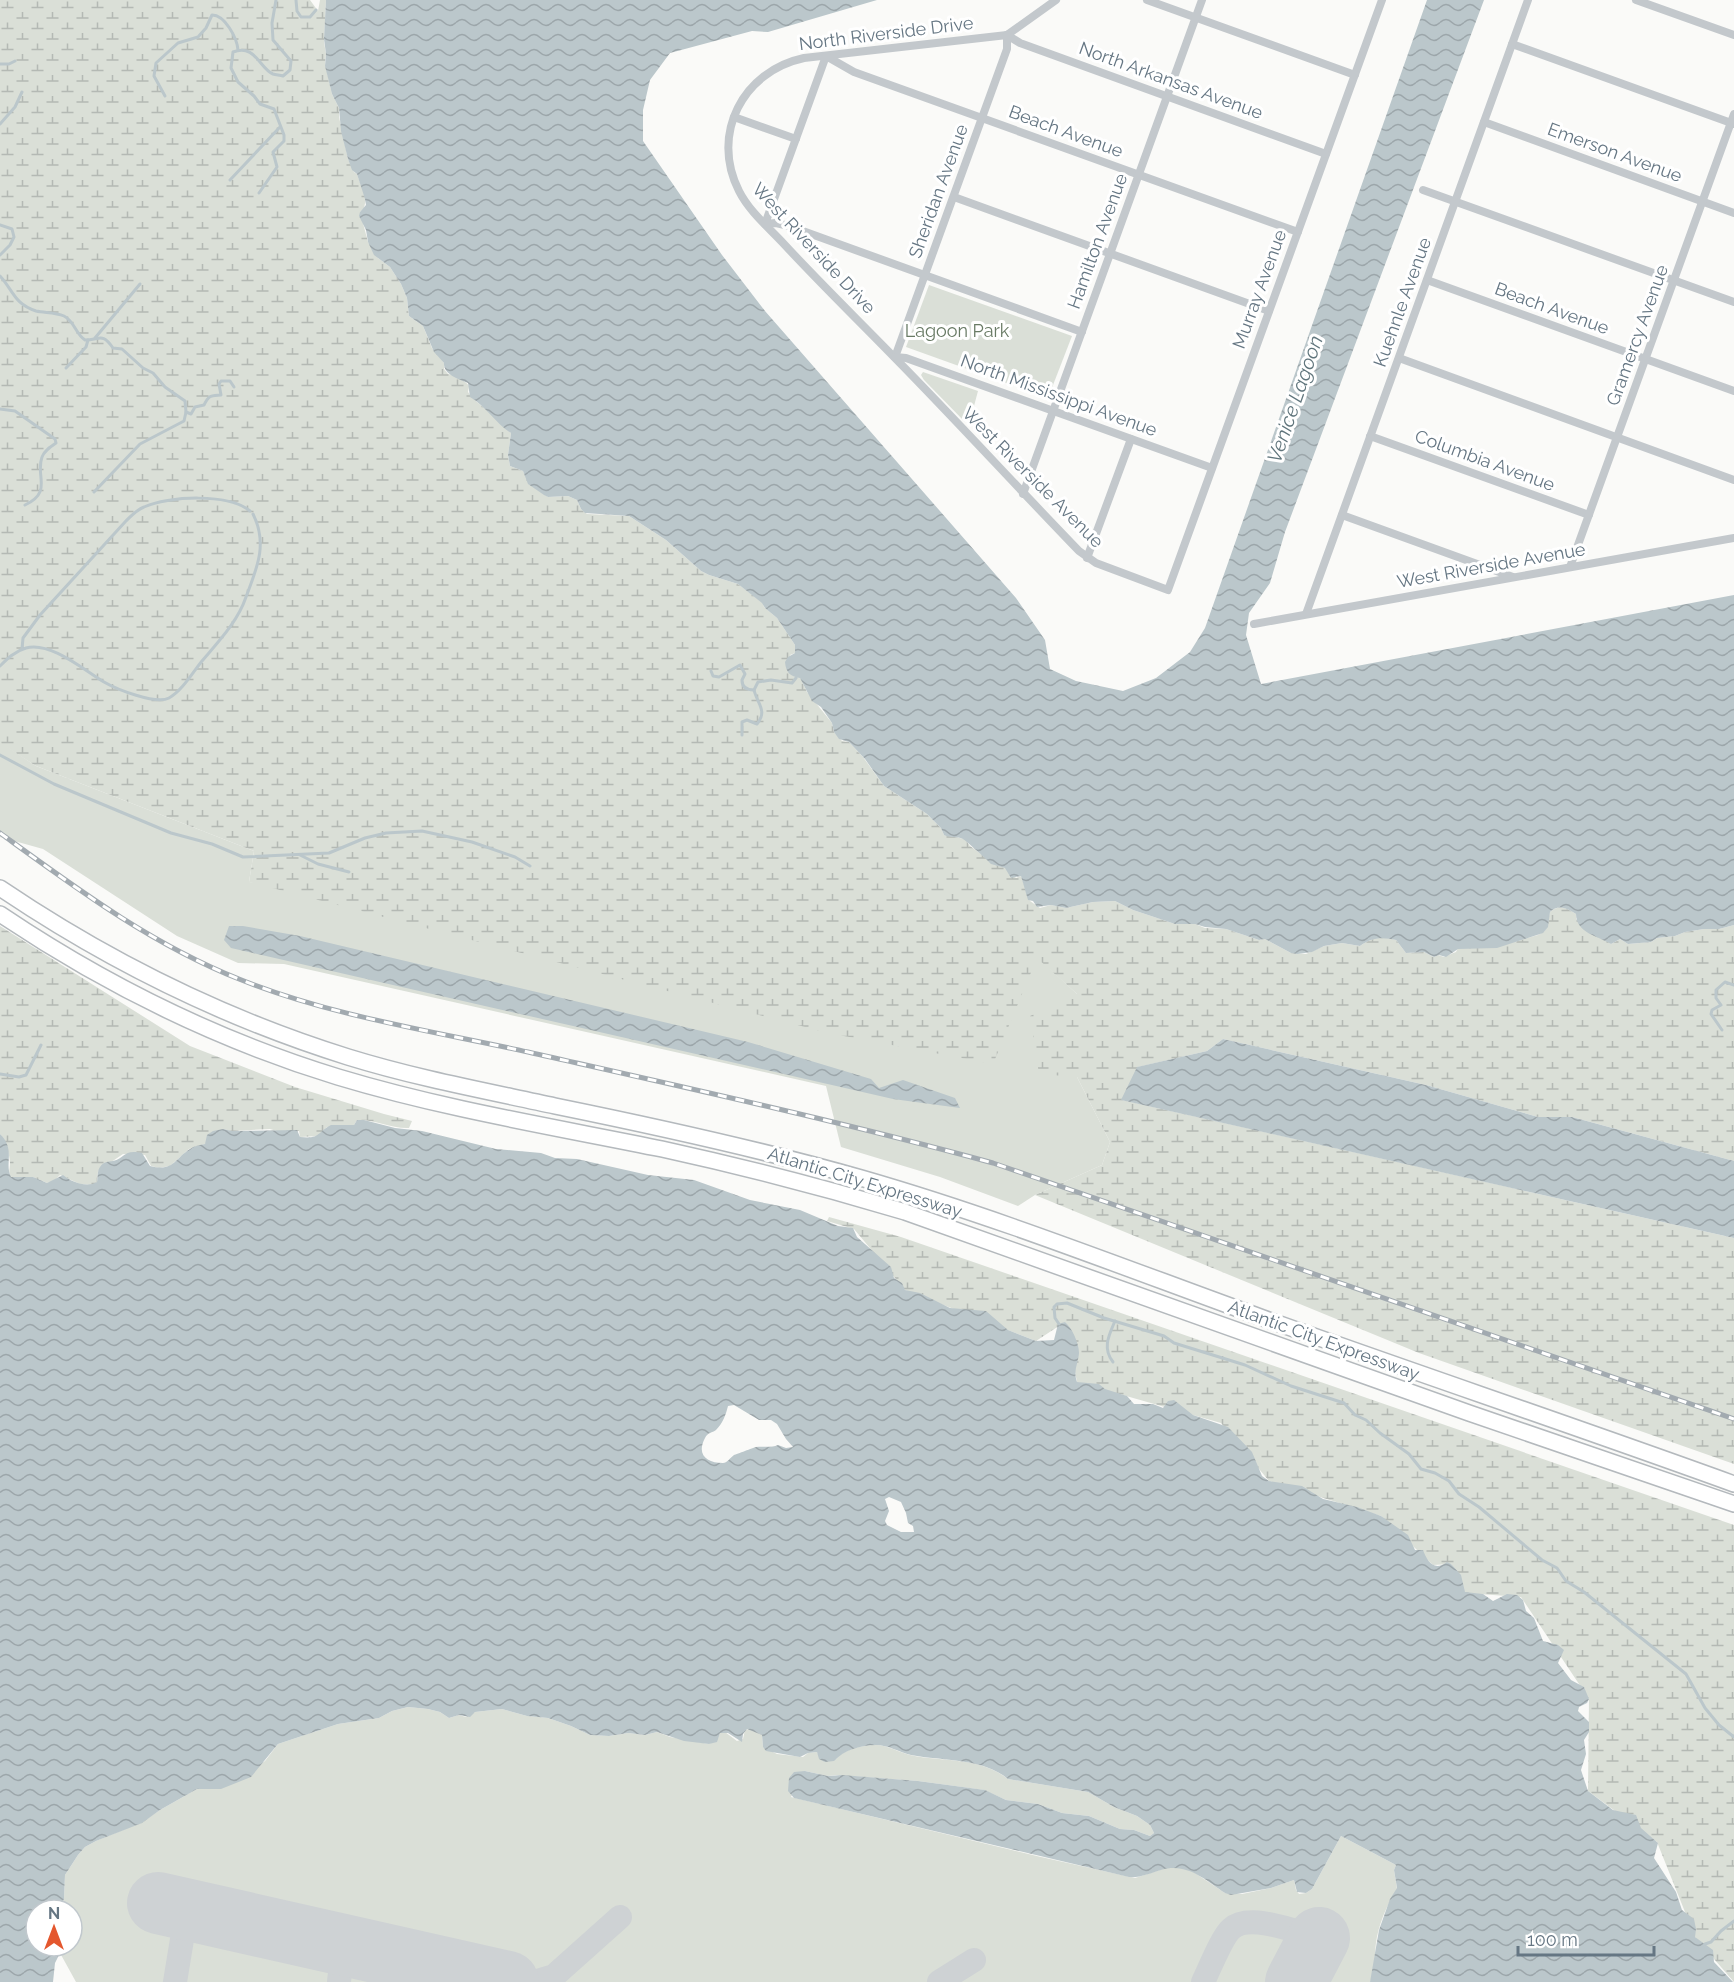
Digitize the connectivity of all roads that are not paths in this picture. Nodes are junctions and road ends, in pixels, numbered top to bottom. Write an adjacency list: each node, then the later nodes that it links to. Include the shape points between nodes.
1 (1056, 0): 8 (street, North Riverside Drive)
2 (1147, 0): 7 (street)
3 (1202, 0): 7 (street, Hamilton Avenue)
4 (1382, 0): 12 (street, Murray Avenue)
5 (1528, 0): 10 (street, Kuehnle Avenue)
6 (1636, 0): 9 (street)
7 (1195, 18): 12 (street); 13 (street, Hamilton Avenue)
8 (1007, 35): 11 (street, North Riverside Drive); 13 (street, North Arkansas Avenue); 16 (street, Sheridan Avenue, via 1007,49)
9 (1734, 35)
10 (1512, 44): 17 (street, Kuehnle Avenue); 18 (street)
11 (826, 56): 15 (street, North Riverside Drive, via 795,60 770,71 748,92); 16 (street, Beach Avenue, via 854,72); 19 (street)
12 (1354, 75): 20 (street, Murray Avenue)
13 (1167, 96): 20 (street, North Arkansas Avenue); 21 (street, Hamilton Avenue)
14 (1734, 114): 18 (street, Gramercy Avenue)
15 (734, 117): 19 (street); 27 (street, West Riverside Drive, via 728,145 730,168 739,192)
16 (982, 118): 21 (street, Beach Avenue); 23 (street, Sheridan Avenue)
17 (1484, 122): 24 (street, Kuehnle Avenue); 25 (street, Emerson Avenue)
18 (1732, 124): 25 (street, Gramercy Avenue)
19 (796, 139): 27 (street)
20 (1326, 154): 28 (street, Murray Avenue)
21 (1139, 175): 28 (street, Beach Avenue); 29 (street, Hamilton Avenue)
22 (1423, 190): 24 (street)
23 (954, 197): 29 (street); 30 (street, Sheridan Avenue)
24 (1456, 201): 31 (street, Kuehnle Avenue); 32 (street)
25 (1702, 201): 26 (street, Emerson Avenue); 32 (street, Gramercy Avenue)
26 (1734, 213)
27 (765, 224): 30 (street, via 780,223); 36 (street, West Riverside Drive)
28 (1298, 232): 34 (street, Murray Avenue)
29 (1111, 253): 34 (street); 35 (street, Hamilton Avenue)
30 (925, 275): 35 (street); 36 (street, Sheridan Avenue)
31 (1427, 280): 37 (street, Kuehnle Avenue); 38 (street, Beach Avenue)
32 (1674, 280): 33 (street); 38 (street, Gramercy Avenue)
33 (1734, 302)
34 (1269, 311): 44 (street, Murray Avenue)
35 (1082, 332): 40 (street, Hamilton Avenue)
36 (895, 357): 40 (street, North Mississippi Avenue); 46 (street, West Riverside Avenue)
37 (1399, 358): 41 (street, Kuehnle Avenue); 42 (street)
38 (1646, 359): 39 (street, Beach Avenue); 42 (street, Gramercy Avenue)
39 (1734, 391)
40 (1054, 411): 43 (street, North Mississippi Avenue); 46 (street, Hamilton Avenue)
41 (1371, 436): 47 (street, Kuehnle Avenue); 48 (street, Columbia Avenue)
42 (1617, 438): 45 (street); 48 (street, Gramercy Avenue)
43 (1131, 439): 44 (street, North Mississippi Avenue); 50 (street)
44 (1212, 468): 53 (street, Murray Avenue)
45 (1734, 480)
46 (1023, 494): 50 (street, West Riverside Avenue)
47 (1342, 515): 52 (street); 54 (street, Kuehnle Avenue)
48 (1588, 515): 51 (street, Gramercy Avenue)
49 (1734, 538): 51 (street, West Riverside Avenue)
50 (1087, 558): 53 (street, West Riverside Avenue)
51 (1570, 567): 52 (street, West Riverside Avenue)
52 (1513, 578): 54 (street, West Riverside Avenue)
53 (1168, 590)
54 (1306, 614): 55 (street, West Riverside Avenue)
55 (1254, 624)
56 (0, 888): 58 (highway, Atlantic City Expressway, via 133,969 285,1036 412,1074 769,1153 903,1191)
57 (0, 914): 59 (highway, Atlantic City Expressway, via 64,956 152,1003 244,1044 306,1066 435,1102 713,1161 905,1212)
58 (1734, 1484)
59 (1734, 1504)

